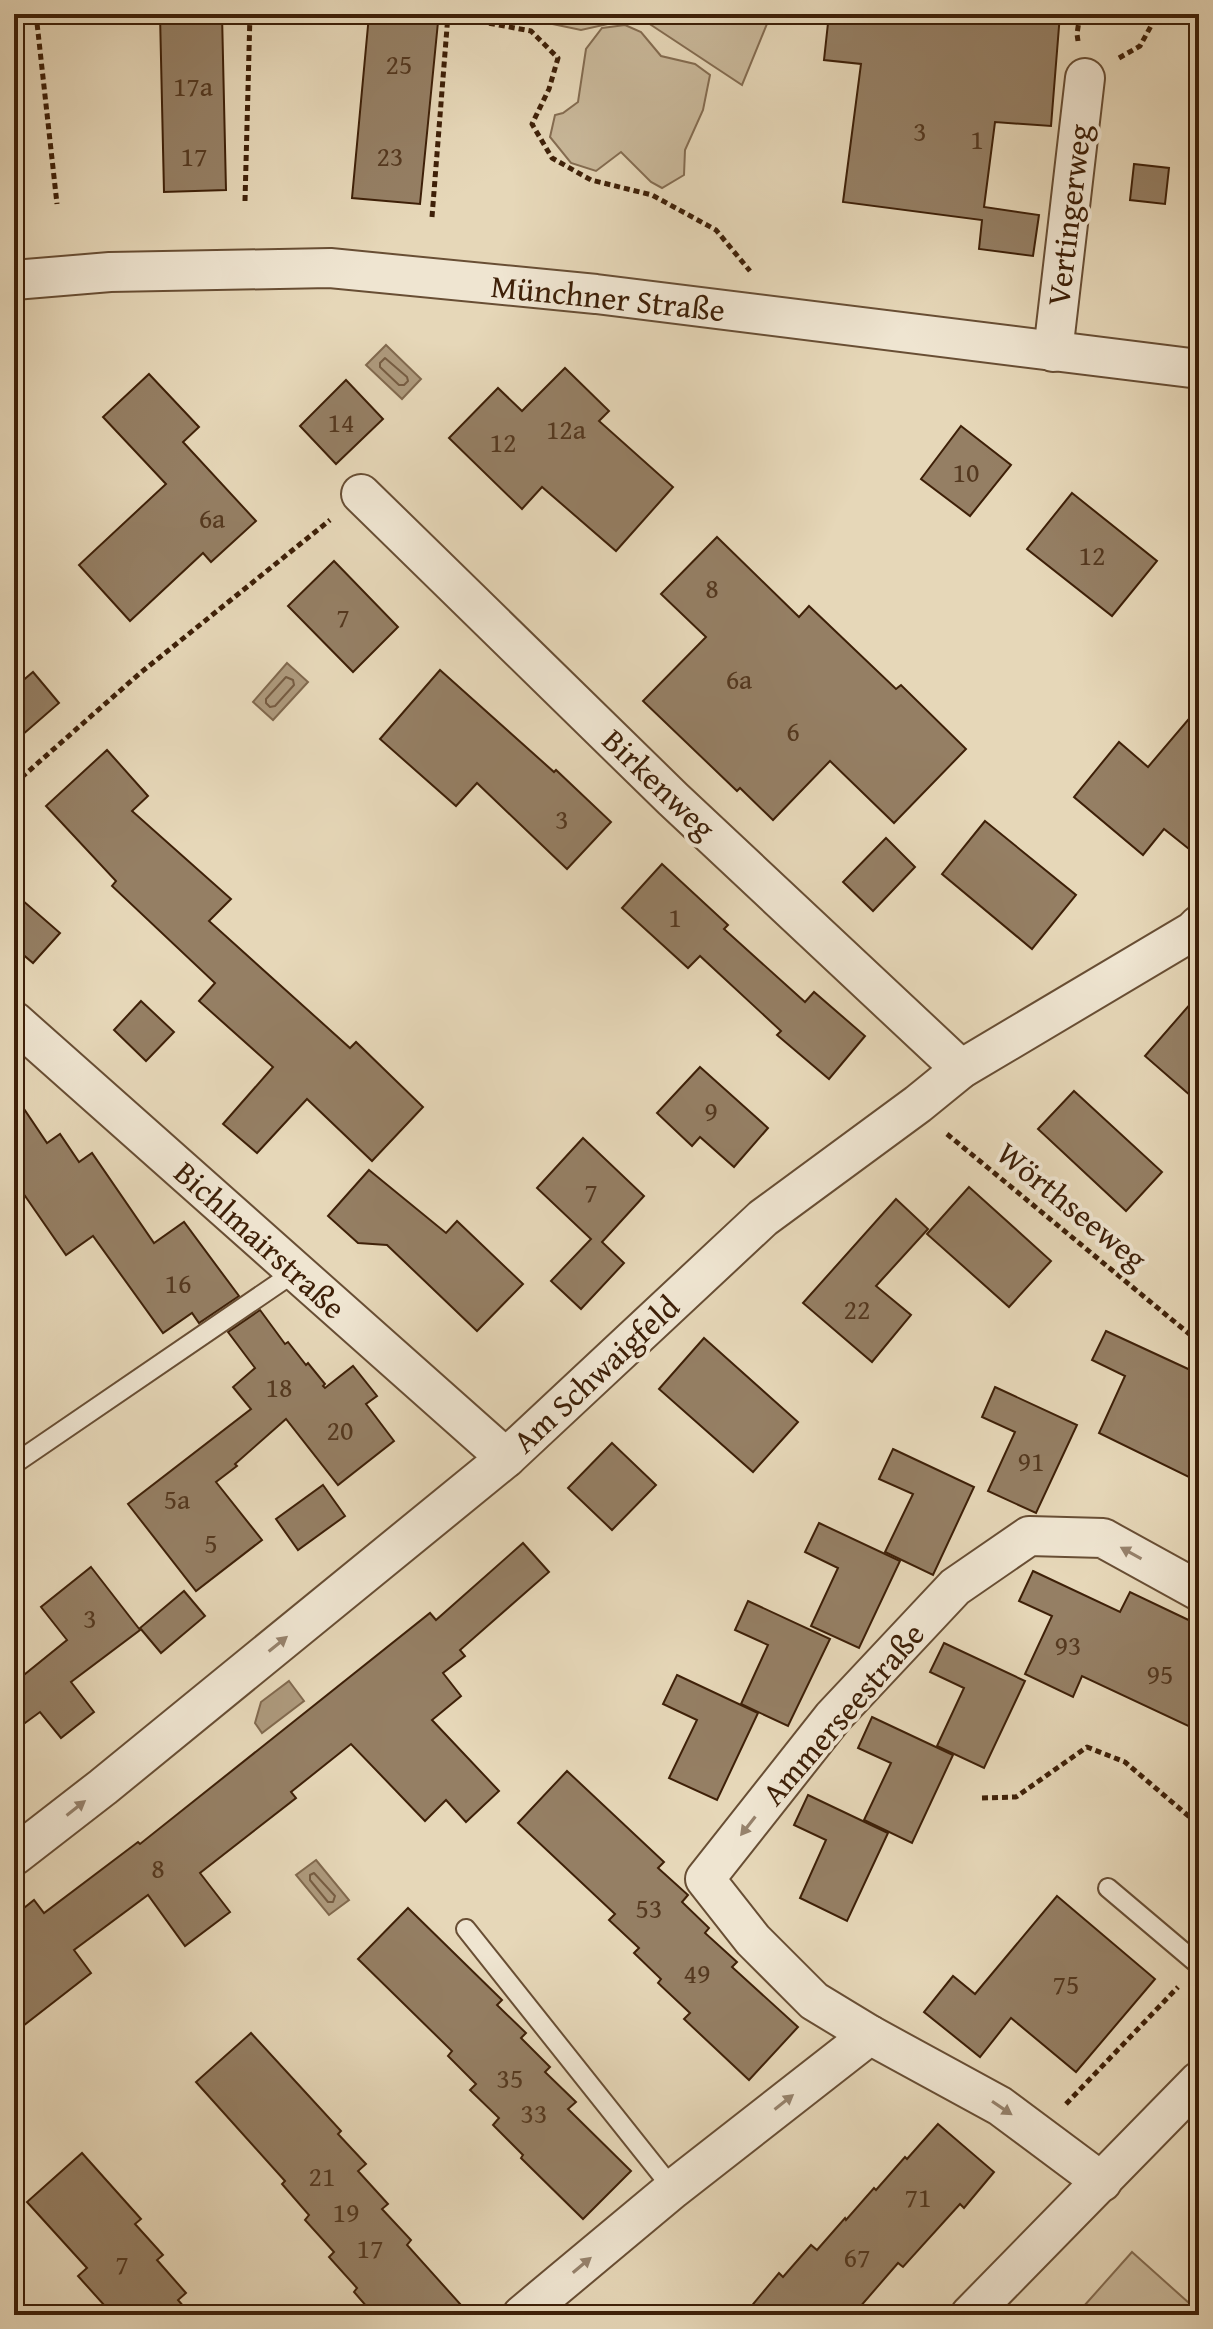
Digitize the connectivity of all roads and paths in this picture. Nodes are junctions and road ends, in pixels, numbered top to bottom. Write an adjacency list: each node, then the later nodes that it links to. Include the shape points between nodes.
1 (36, 14): 8 (path)
2 (250, 14): 7 (path)
3 (440, 14): 4 (path)
4 (448, 15): 9 (path); 11 (path, via 531,31 558,58 532,124 552,158 591,180 652,195 716,230 763,287)
5 (1199, 20): 6 (path, via 1157,15 1140,46)
6 (1085, 78): 12 (street, Vertingerweg)
7 (245, 201)
8 (57, 204)
9 (432, 217)
10 (14, 280): 11 (street, Münchner Straße, via 110,272 330,268)
11 (764, 315): 12 (street, Münchner Straße)
12 (1053, 352): 13 (street, Münchner Straße)
13 (1199, 369)
14 (361, 494): 15 (path, via 139,674); 18 (street, Birkenweg, via 673,799)
15 (14, 784)
16 (1199, 925): 18 (street, Am Schwaigfeld)
17 (14, 1021): 20 (street, Bichlmairstraße)
18 (961, 1069): 19 (street, Am Schwaigfeld)
19 (918, 1104): 21 (path, Wörthseeweg, via 948,1136); 22 (street, Am Schwaigfeld, via 763,1218)
20 (295, 1272): 22 (street, Bichlmairstraße); 23 (lane)
21 (1199, 1342)
22 (506, 1458): 27 (street, Am Schwaigfeld, one-way to 22)
23 (14, 1464)
24 (1199, 1591): 32 (street, Ammerseestraße, one-way to 32, via 1103,1538 1029,1536 945,1597 833,1717 705,1879 753,1940 814,2001)
25 (982, 1798): 26 (path, via 1016,1797 1087,1747 1125,1762)
26 (1199, 1825)
27 (14, 1856)
28 (1108, 1888): 30 (lane)
29 (466, 1929): 36 (lane)
30 (1199, 1965)
31 (1188, 1985): 34 (path, via 1178,1987)
32 (870, 2035): 34 (street, Ammerseestraße, one-way to 34, via 1000,2106); 36 (street, one-way to 32)
33 (1199, 2081): 35 (street)
34 (1037, 2134): 35 (street, Ammerseestraße)
35 (1102, 2182): 38 (street)
36 (673, 2189): 37 (street, one-way to 36)
37 (522, 2315)
38 (970, 2315)

